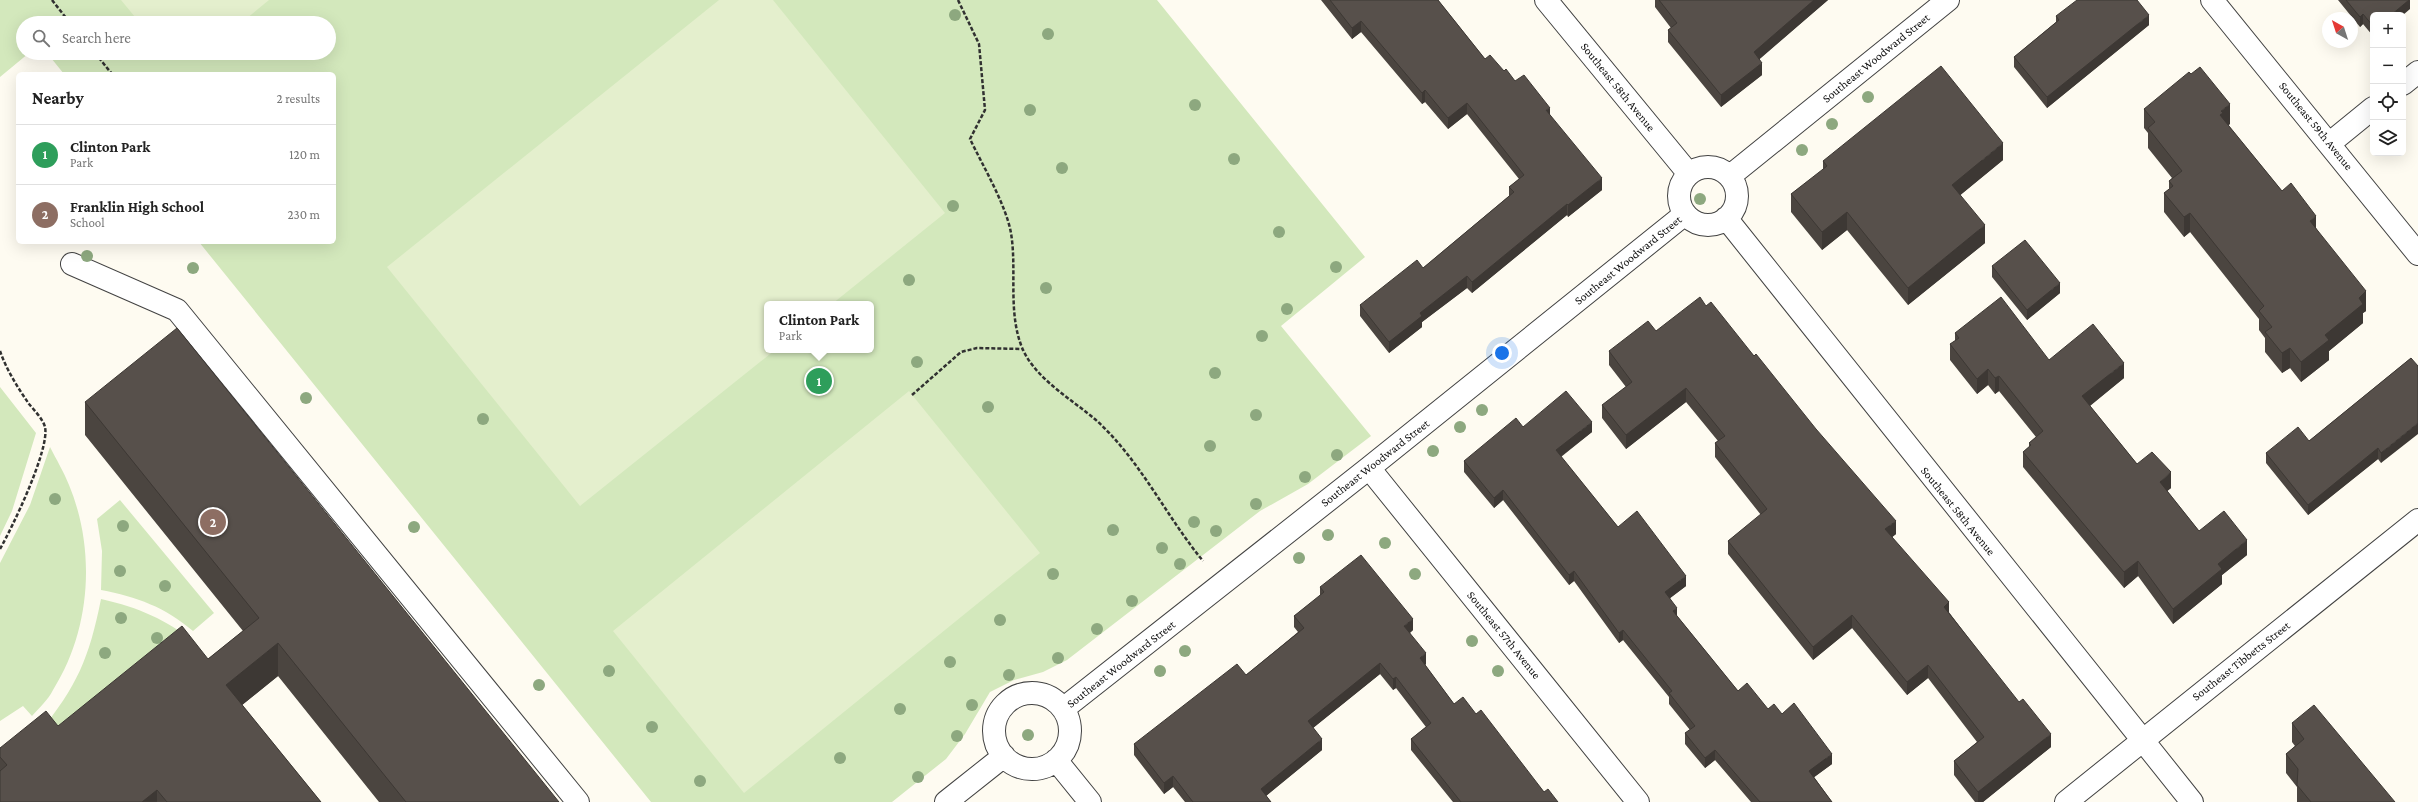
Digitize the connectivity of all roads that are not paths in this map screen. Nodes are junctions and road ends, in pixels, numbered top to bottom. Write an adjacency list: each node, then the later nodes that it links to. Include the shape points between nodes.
1 (1546, 0): 8 (street, Southeast 58th Avenue)
2 (1948, 0): 9 (street, Southeast Woodward Street)
3 (2212, 0): 7 (street, Southeast 59th Avenue)
4 (2418, 72): 5 (street)
5 (2406, 82)
6 (2370, 110): 7 (street)
7 (2330, 143): 12 (street, Southeast 59th Avenue)
8 (1689, 174): 9 (street, via 1698,168 1709,166); 10 (street, via 1681,182 1678,193 1679,204)
9 (1730, 176): 11 (street, via 1736,188 1737,199 1736,206)
10 (1684, 214): 11 (street, via 1702,225 1714,225); 14 (street, Southeast Woodward Street)
11 (1726, 218): 17 (street, Southeast 58th Avenue)
12 (2418, 254)
13 (72, 264): 20 (street, via 177,310)
14 (1369, 468): 16 (street, Southeast Woodward Street); 23 (street, Southeast 57th Avenue)
15 (2418, 520): 17 (street, Southeast Tibbetts Street)
16 (1063, 709): 18 (street, Southeast Woodward Street, via 1053,699 1040,694 1026,693 1012,698 1002,708 994,730 996,744); 19 (street, Southeast Woodward Street, via 1069,722 1068,746)
17 (2141, 740): 24 (street, Southeast Tibbetts Street); 25 (street, Southeast 58th Avenue)
18 (1004, 756): 19 (street, Southeast Woodward Street, via 1015,765 1029,769 1043,767); 21 (street)
19 (1056, 760): 22 (street)
20 (578, 802)
21 (946, 802)
22 (1090, 802)
23 (1638, 802)
24 (2066, 802)
25 (2192, 802)

